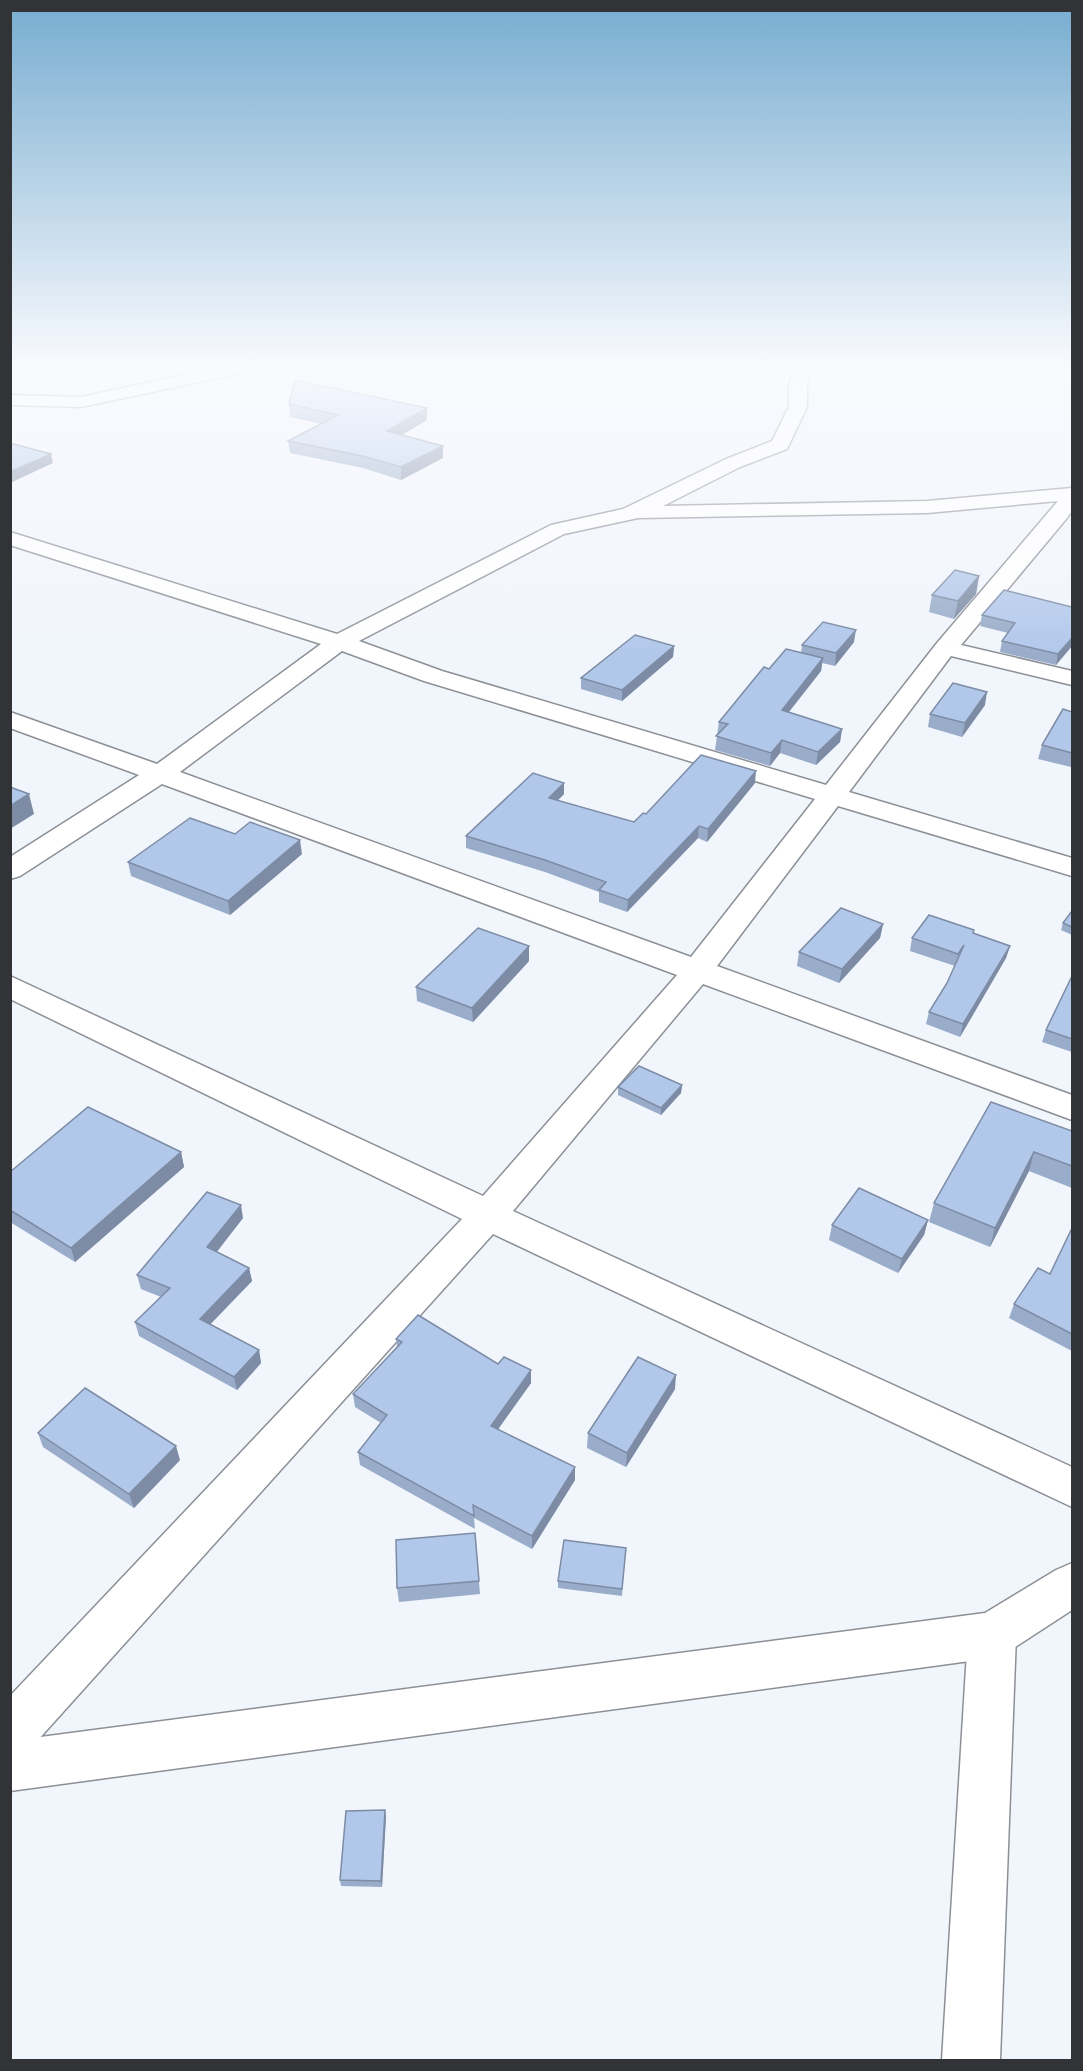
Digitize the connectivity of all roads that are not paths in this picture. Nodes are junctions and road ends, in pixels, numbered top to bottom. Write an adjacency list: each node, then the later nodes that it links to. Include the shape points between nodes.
1 (739, 461): 3 (street)
2 (1072, 495): 3 (street, via 927,507); 6 (street)
3 (629, 514): 5 (street, via 558,529)
4 (15, 544): 5 (street)
5 (339, 642): 9 (street); 10 (street, via 433,676)
6 (945, 648): 7 (street); 10 (street)
7 (1072, 678)
8 (10, 719): 9 (street)
9 (160, 773): 12 (street); 13 (street)
10 (830, 796): 11 (street); 13 (street)
11 (1072, 867)
12 (10, 870)
13 (698, 970): 15 (street); 16 (street)
14 (10, 986): 16 (street)
15 (1072, 1108)
16 (488, 1215): 17 (street); 20 (street)
17 (1072, 1488)
18 (1072, 1585): 19 (street)
19 (992, 1635): 21 (street); 22 (street)
20 (10, 1733)
21 (10, 1766)
22 (971, 2061)

